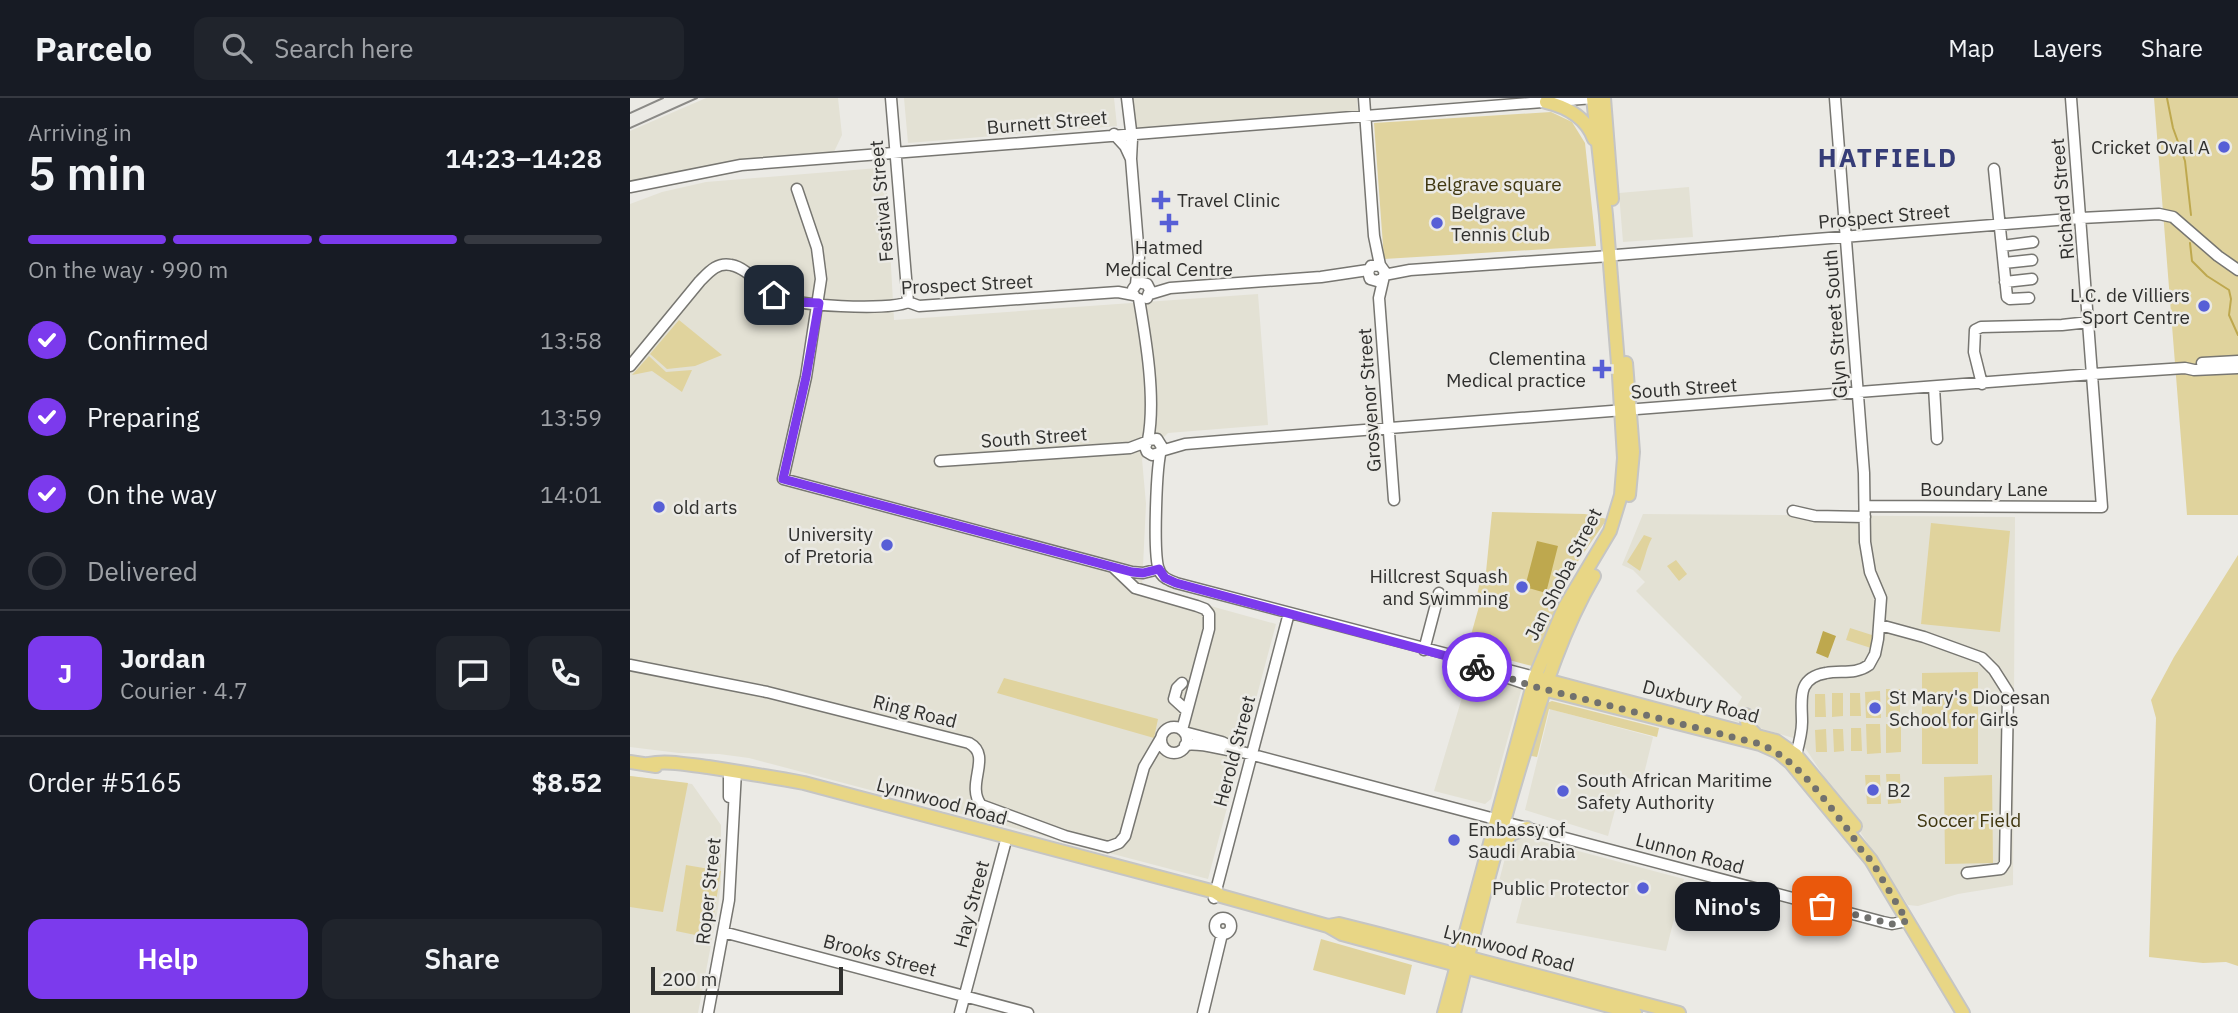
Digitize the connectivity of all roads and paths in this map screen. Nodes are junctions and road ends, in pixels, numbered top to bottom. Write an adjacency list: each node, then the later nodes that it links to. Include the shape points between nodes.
1 (891, 98): 11 (street, Festival Street)
2 (1127, 98): 10 (street)
3 (1364, 98): 9 (street, Grosvenor Street)
4 (1594, 98): 8 (street, Burnett Street); 16 (main road, Jan Shoba Street)
5 (1604, 98): 26 (main road, Jan Shoba Street)
6 (1835, 98): 23 (street, Glyn Street South)
7 (2071, 98): 21 (street, Richard Street)
8 (1546, 102): 9 (street, Burnett Street); 16 (main road, via 1583,121)
9 (1365, 116): 10 (street, Burnett Street); 30 (street, Grosvenor Street)
10 (1129, 133): 12 (street, Burnett Street); 17 (street)
11 (894, 134): 13 (street, via 909,146); 14 (street, Festival Street); 15 (street, via 887,145)
12 (1114, 134): 13 (street, Burnett Street); 17 (street)
13 (967, 147): 14 (street, Burnett Street)
14 (895, 153): 15 (street, Burnett Street); 35 (street, Festival Street)
15 (869, 154): 19 (street, Burnett Street, via 722,167)
16 (1599, 156): 26 (main road, Jan Shoba Street)
17 (1131, 159): 33 (street)
18 (1994, 169): 22 (street)
19 (630, 188)
20 (797, 188): 36 (street, via 819,256)
21 (2081, 218): 22 (street, Prospect Street); 29 (street, Prospect Street, via 2173,217); 37 (street, Richard Street)
22 (1999, 224): 23 (street, Prospect Street); 25 (street)
23 (1846, 237): 26 (street, Prospect Street); 45 (street, Glyn Street South)
24 (2033, 242): 25 (street)
25 (2002, 246): 28 (street)
26 (1613, 255): 30 (street, Prospect Street); 46 (main road, Jan Shoba Street)
27 (2032, 260): 28 (street)
28 (2004, 263): 32 (street)
29 (2238, 270)
30 (1376, 273): 33 (street, Prospect Street); 47 (street, Grosvenor Street)
31 (2032, 279): 32 (street)
32 (2005, 282): 34 (street, via 2008,298)
33 (1142, 290): 35 (street, Prospect Street, via 919,306); 49 (street)
34 (2029, 298)
35 (908, 302): 36 (street, Prospect Street, via 870,307)
36 (819, 303): 39 (street, via 781,298 737,267 720,265 700,281); 55 (street, via 783,479)
37 (2089, 322): 42 (street, Richard Street); 43 (street, via 1975,330 1974,352)
38 (2238, 361): 40 (street, South Street)
39 (630, 366)
40 (2185, 368): 41 (street, South Street); 42 (street, South Street)
41 (2238, 368)
42 (2093, 374): 43 (street, South Street); 52 (street, Richard Street)
43 (1982, 384): 44 (street, South Street)
44 (1934, 387): 45 (street, South Street); 48 (street)
45 (1857, 392): 46 (street, South Street); 54 (street, Glyn Street South)
46 (1625, 410): 47 (street, South Street); 60 (main road, Jan Shoba Street, via 1633,465 1626,508); 64 (main road, Jan Shoba Street, via 1616,514 1602,548 1564,608)
47 (1389, 428): 49 (street, South Street); 51 (street, Grosvenor Street)
48 (1937, 439)
49 (1153, 447): 50 (street, South Street); 56 (street)
50 (940, 461)
51 (1394, 500)
52 (2102, 507): 54 (street, Boundary Lane)
53 (1793, 511): 54 (street, Boundary Lane, via 1815,516)
54 (1865, 511): 59 (street, Glyn Street South, via 1868,563 1881,595)
55 (1113, 567): 56 (street, via 1137,573); 66 (street, via 1135,589 1208,612 1209,629)
56 (1159, 569): 58 (street, Duxbury Road, via 1176,583)
57 (1439, 593): 61 (street)
58 (1289, 613): 61 (street, Duxbury Road); 76 (street, Herold Street)
59 (1880, 625): 78 (street, Glyn Street South, via 1869,665 1855,672 1818,675 1804,687); 87 (street, via 1982,658 2008,692 2006,863 2001,870)
60 (1562, 640): 64 (main road, Jan Shoba Street); 65 (main road, via 1559,671)
61 (1424, 650): 64 (street, Duxbury Road, via 1490,673)
62 (630, 665): 77 (street, Ring Road, via 753,689 969,743 980,758 974,793 981,805 1108,847 1125,836 1143,767)
63 (1181, 683): 66 (street, via 1174,699)
64 (1539, 683): 65 (main road, Duxbury Road); 69 (main road, Duxbury Road); 81 (main road, Jan Shoba Street); 82 (main road, Jan Shoba Street)
65 (1569, 686): 68 (main road, Duxbury Road)
66 (1186, 710): 70 (street)
67 (1745, 715): 71 (main road)
68 (1736, 729): 69 (main road); 71 (main road, Duxbury Road); 74 (main road, via 1741,736)
69 (1703, 730): 74 (main road, Duxbury Road)
70 (1183, 731): 72 (street, via 1168,728); 73 (street); 76 (street, Lunnon Road)
71 (1756, 735): 78 (main road, Duxbury Road, via 1783,744)
72 (1161, 738): 75 (street); 77 (street, Ring Road)
73 (1185, 745): 75 (street, via 1178,752); 76 (street, Lunnon Road, via 1200,743)
74 (1768, 747): 85 (main road, Duxbury Road, via 1790,762)
75 (1168, 751): 77 (street)
76 (1247, 753): 82 (street, Lunnon Road); 88 (street, Herold Street)
77 (1152, 754)
78 (1796, 755): 85 (main road, Duxbury Road, via 1857,829)
79 (630, 762): 80 (main road, Lynnwood Road, via 664,762)
80 (732, 774): 84 (main road, Lynnwood Road); 88 (main road, Lynnwood Road, via 804,783); 90 (street, Roper Street, via 729,900)
81 (1514, 787): 82 (main road); 83 (main road, via 1515,818)
82 (1500, 820): 83 (street, Lunnon Road); 86 (main road, Jan Shoba Street); 92 (main road, Jan Shoba Street)
83 (1527, 828): 86 (main road, via 1509,836); 89 (street, Lunnon Road, via 1883,922)
84 (1005, 844): 88 (main road, Lynnwood Road); 93 (street, Hay Street)
85 (1871, 860): 89 (main road, Duxbury Road)
86 (1493, 864): 92 (main road, Jan Shoba Street)
87 (1967, 873)
88 (1216, 895): 92 (main road, Lynnwood Road, via 1328,926 1345,925)
89 (1907, 921): 102 (main road, Duxbury Road)
90 (723, 932): 93 (street, Brooks Street); 94 (street, Roper Street)
91 (1222, 933): 97 (street)
92 (1463, 961): 98 (main road, Jan Shoba Street); 99 (main road, Jan Shoba Street); 100 (main road, Lynnwood Road); 101 (main road, Lynnwood Road)
93 (965, 996): 95 (street, Hay Street); 96 (street, Brooks Street)
94 (708, 1013)
95 (960, 1013)
96 (1028, 1013)
97 (1203, 1013)
98 (1444, 1013)
99 (1454, 1013)
100 (1635, 1013)
101 (1679, 1013)
102 (1963, 1013)

